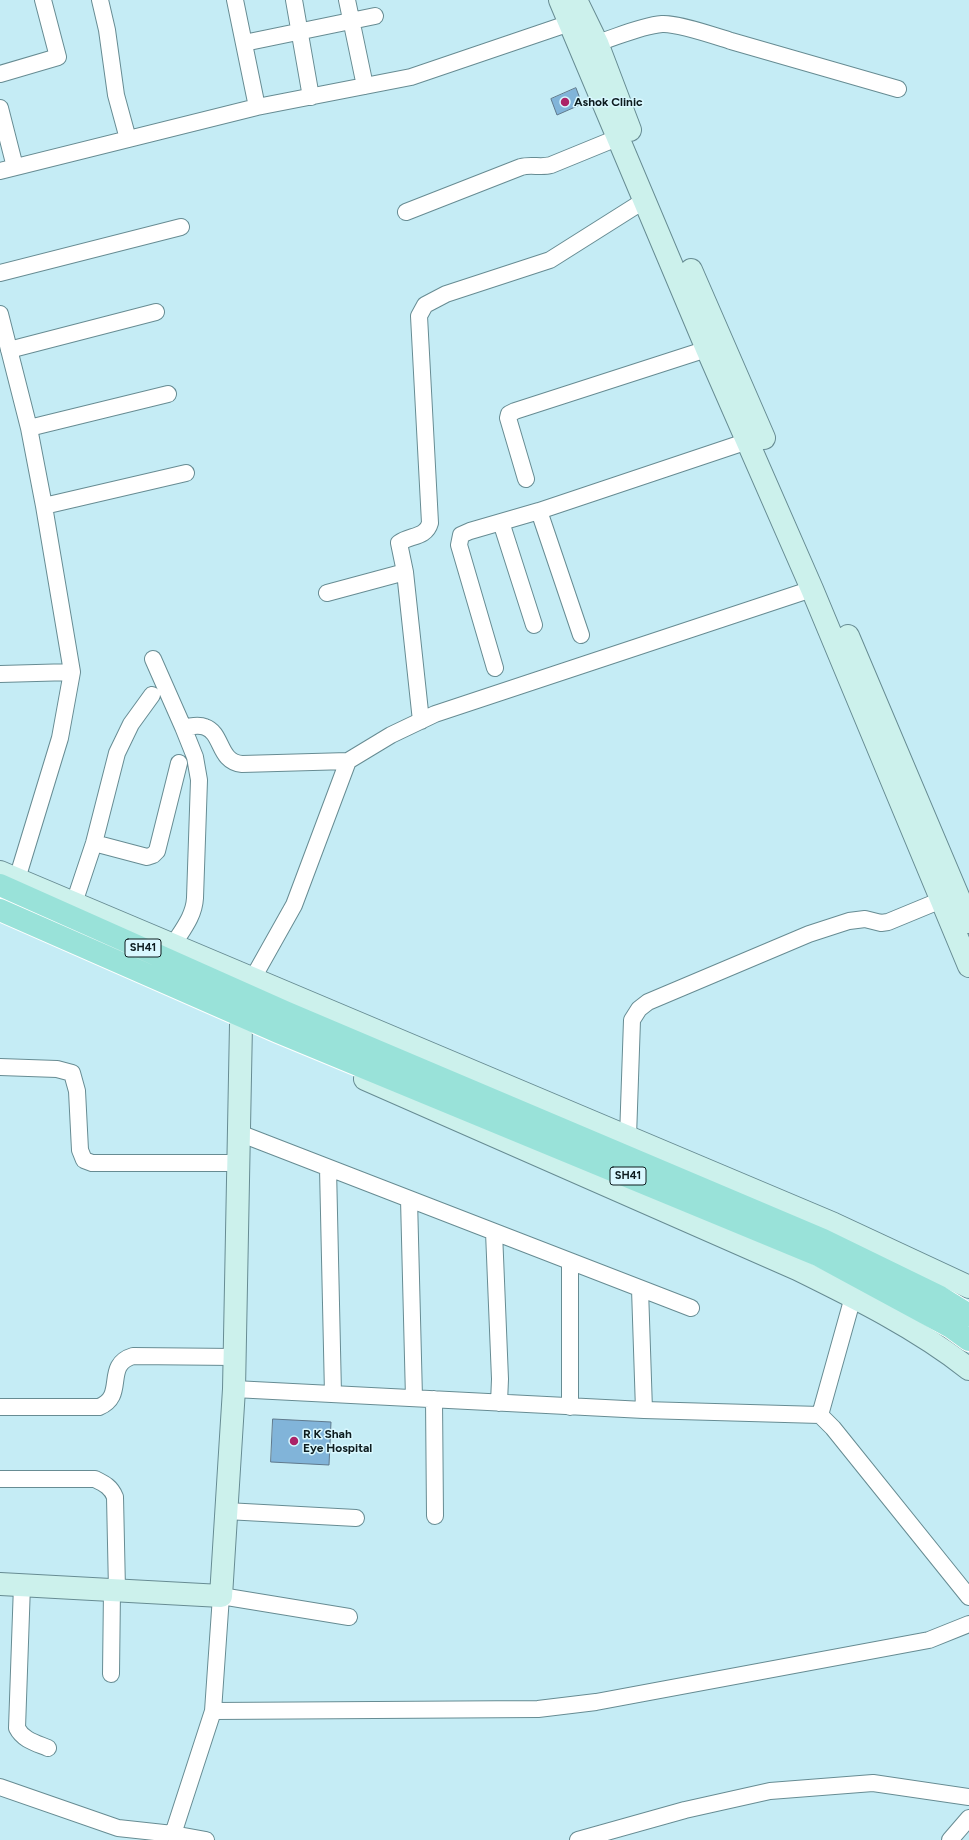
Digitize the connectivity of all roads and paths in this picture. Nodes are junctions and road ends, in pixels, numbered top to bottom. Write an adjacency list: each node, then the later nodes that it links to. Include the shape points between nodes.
1 (43, 0): 14 (street, via 58,57)
2 (100, 0): 21 (street, via 116,95)
3 (235, 0): 12 (street)
4 (294, 0): 11 (street)
5 (347, 0): 9 (street)
6 (560, 0): 10 (street)
7 (576, 0): 13 (street)
8 (375, 16): 9 (street)
9 (352, 21): 11 (street); 15 (street)
10 (570, 24): 15 (street, via 410,78); 20 (street)
11 (299, 32): 12 (street); 17 (street)
12 (244, 43): 18 (street)
13 (597, 43): 16 (street, via 664,24 705,32 731,42); 55 (street, via 631,133 827,586)
14 (0, 74)
15 (365, 86): 17 (street)
16 (898, 89)
17 (311, 97): 18 (street)
18 (258, 107): 21 (street)
19 (0, 108): 22 (street)
20 (617, 138): 23 (street); 24 (street, via 551,166 521,167)
21 (128, 140): 22 (street)
22 (8, 169)
23 (645, 200): 29 (street); 39 (street, via 550,260 446,294 425,305 419,316 430,523 424,533 399,543)
24 (406, 212)
25 (181, 227): 26 (street)
26 (0, 273)
27 (156, 312): 30 (street)
28 (0, 314): 30 (street)
29 (707, 349): 33 (street); 35 (street, via 509,414)
30 (9, 350): 32 (street)
31 (168, 394): 32 (street)
32 (29, 428): 36 (street)
33 (748, 441): 37 (street); 40 (street)
34 (186, 473): 36 (street)
35 (526, 479)
36 (44, 506): 46 (street)
37 (539, 511): 38 (street); 43 (street)
38 (501, 522): 42 (street); 45 (street, via 461,535 459,545)
39 (405, 572): 41 (street); 49 (street)
40 (812, 589): 49 (street, via 435,714); 55 (street)
41 (327, 592)
42 (534, 625)
43 (581, 635)
44 (153, 659): 50 (street)
45 (495, 668)
46 (72, 672): 47 (street); 54 (street, via 60,738)
47 (0, 674)
48 (152, 695): 53 (street, via 131,724 117,753)
49 (421, 721): 51 (street, via 391,735)
50 (183, 727): 51 (street, via 207,727 230,761 236,764); 60 (street, via 195,757 199,780 195,898 190,918)
51 (348, 761): 62 (street, via 294,905)
52 (179, 762): 53 (street, via 157,851 153,855 147,857)
53 (94, 843): 56 (street)
54 (6, 878): 56 (street); 63 (main road, SH41)
55 (949, 897): 59 (street); 61 (street); 67 (street, via 888,922 864,919 849,921 809,934 648,1002 639,1009 632,1020)
56 (74, 903): 60 (street)
57 (0, 910): 63 (main road, SH41)
58 (0, 922): 64 (street)
59 (969, 922)
60 (173, 945): 62 (street)
61 (969, 966)
62 (253, 978): 67 (street)
63 (282, 1022): 77 (main road, SH41, via 823,1240 940,1297); 78 (main road, SH41, via 818,1255)
64 (241, 1024): 66 (street); 75 (street, via 790,1266)
65 (0, 1067): 68 (street, via 57,1069 72,1073 77,1091 80,1150 84,1160 92,1163)
66 (239, 1133): 68 (street); 69 (street)
67 (628, 1137): 73 (street, via 834,1224)
68 (238, 1163): 79 (street)
69 (328, 1168): 70 (street); 82 (street)
70 (409, 1199): 71 (street); 83 (street)
71 (494, 1232): 72 (street); 85 (street)
72 (570, 1262): 74 (street); 86 (street)
73 (969, 1287)
74 (640, 1289): 76 (street); 88 (street)
75 (853, 1297): 80 (street, via 947,1352); 89 (street)
76 (691, 1308)
77 (969, 1315)
78 (969, 1340)
79 (235, 1357): 81 (street); 87 (street, via 132,1356 118,1365 112,1398 107,1404)
80 (969, 1369)
81 (234, 1389): 82 (street); 91 (street)
82 (333, 1394): 83 (street)
83 (414, 1398): 84 (street)
84 (434, 1400): 85 (street); 92 (street)
85 (499, 1403): 86 (street)
86 (570, 1406): 88 (street)
87 (0, 1407)
88 (644, 1410): 89 (street)
89 (820, 1415): 98 (street)
90 (0, 1479): 96 (street, via 95,1479 112,1489 116,1498)
91 (226, 1511): 93 (street); 97 (street)
92 (436, 1516)
93 (356, 1518)
94 (0, 1584): 95 (street)
95 (22, 1585): 96 (street); 103 (street, via 17,1728 26,1739)
96 (115, 1590): 97 (street); 101 (street)
97 (221, 1596): 99 (street); 102 (street)
98 (969, 1597)
99 (349, 1617)
100 (969, 1624): 102 (street, via 929,1640 596,1702 538,1709)
101 (110, 1674)
102 (213, 1710): 108 (street)
103 (48, 1748)
104 (0, 1787): 107 (street)
105 (969, 1798): 110 (street, via 873,1783 770,1791 685,1810)
106 (969, 1818): 111 (street)
107 (115, 1834): 108 (street)
108 (172, 1834): 109 (street)
109 (206, 1840)
110 (578, 1840)
111 (950, 1840)

